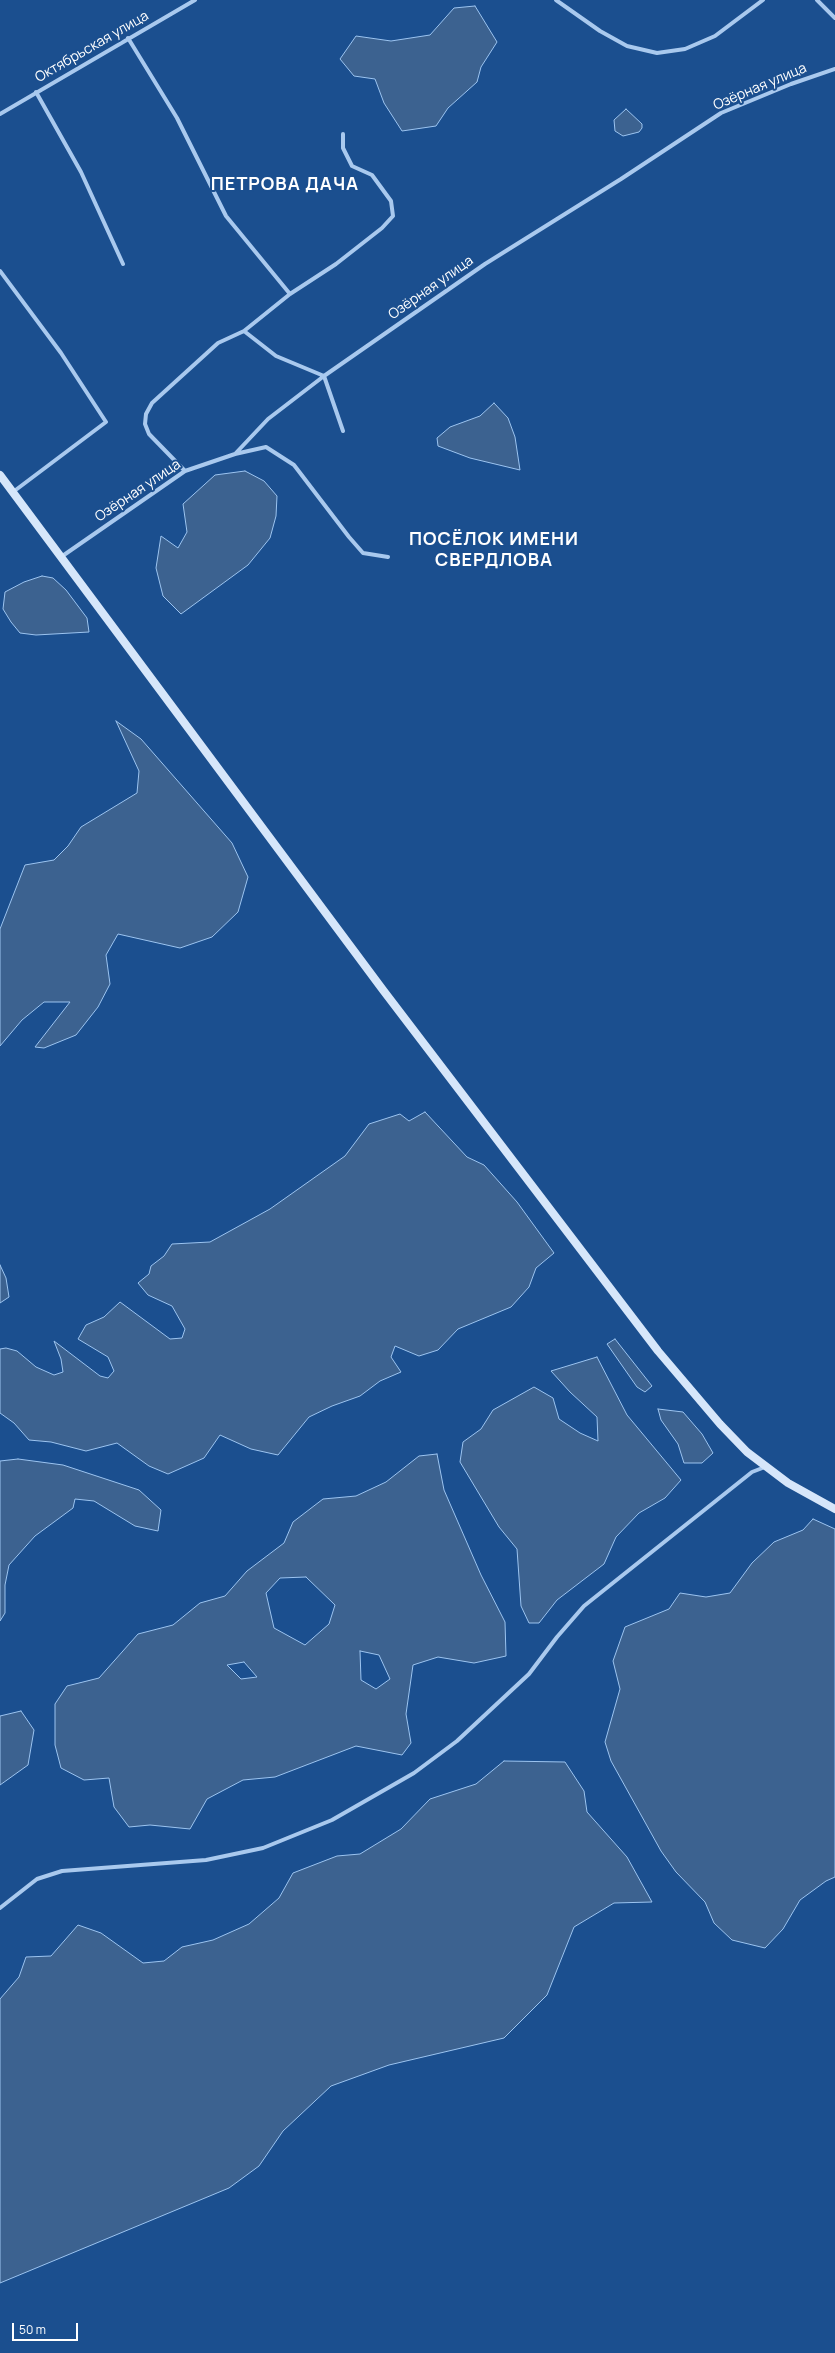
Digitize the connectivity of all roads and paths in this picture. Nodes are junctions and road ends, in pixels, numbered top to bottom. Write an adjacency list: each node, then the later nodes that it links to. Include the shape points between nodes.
1 (195, 0): 6 (street, Октябрьская улица)
2 (556, 0): 3 (street, via 600,31 627,46 657,54 685,49 715,36)
3 (764, 0)
4 (817, 0): 5 (street)
5 (835, 18)
6 (128, 38): 8 (street, Октябрьская улица); 13 (street, via 177,118 226,216)
7 (835, 68): 15 (street, Озёрная улица, via 721,113 622,179 485,264)
8 (36, 92): 9 (street, Октябрьская улица); 11 (street, via 81,172)
9 (0, 114)
10 (342, 134): 13 (street, via 342,148 352,166 372,175 391,201 393,216 382,228 336,264)
11 (123, 264)
12 (0, 272): 20 (street, via 61,353 106,422)
13 (290, 294): 14 (street)
14 (244, 331): 15 (street, via 276,356); 18 (street, via 218,343 152,403 146,414 145,424 149,434)
15 (324, 376): 16 (street); 17 (street, Озёрная улица, via 268,419)
16 (343, 432)
17 (235, 454): 18 (street, Озёрная улица); 22 (street, via 266,447 294,464 348,537 364,553)
18 (185, 471): 21 (street, Озёрная улица)
19 (0, 475): 20 (main road)
20 (13, 492): 21 (main road)
21 (61, 557): 23 (main road, via 598,1276 693,1394 733,1438)
22 (388, 557)
23 (766, 1467): 24 (main road, via 788,1483); 25 (street, via 752,1472 584,1606 529,1674 457,1741 414,1772 332,1820 263,1848 206,1860 62,1871 37,1879)
24 (835, 1509)
25 (0, 1908)

